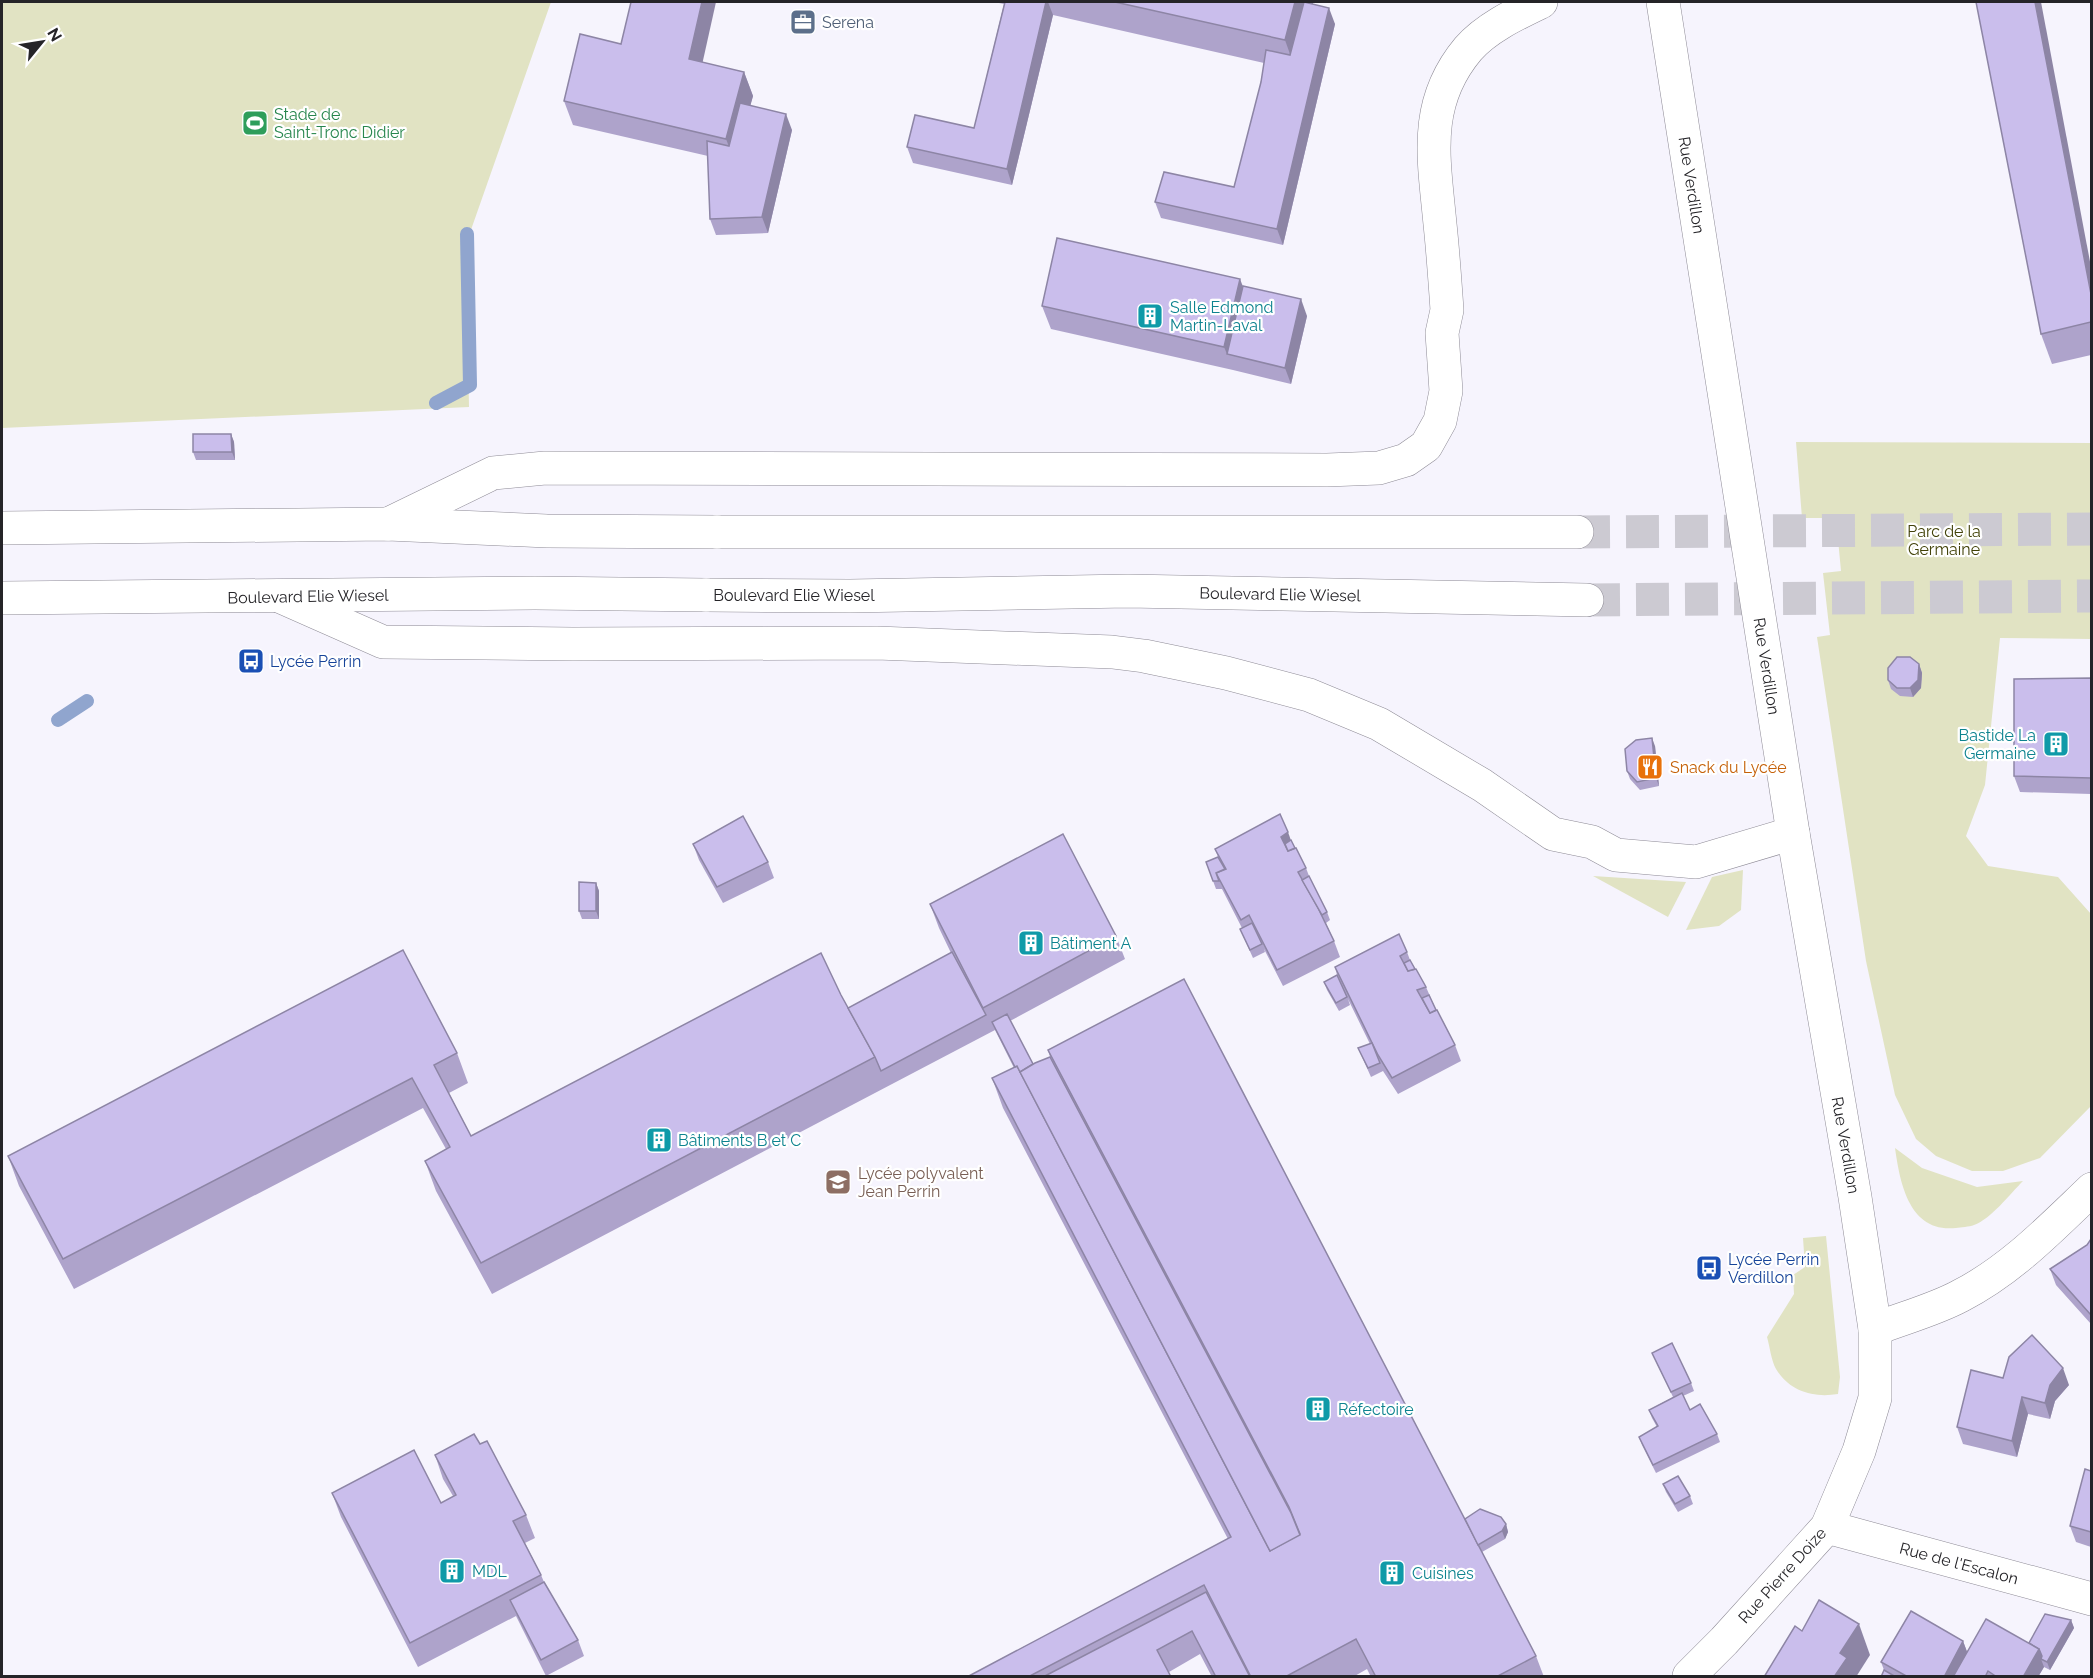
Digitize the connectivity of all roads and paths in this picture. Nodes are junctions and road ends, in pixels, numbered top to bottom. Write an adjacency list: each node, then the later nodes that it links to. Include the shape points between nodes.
1 (1540, 2): 3 (main road, via 1504,20 1469,48 1447,81 1435,118 1433,169 1447,310 1442,333 1446,391 1440,421 1426,446 1406,460 1379,468 1327,470 545,468 493,473)
2 (1663, 2): 9 (main road, Rue Verdillon)
3 (388, 524): 4 (main road); 5 (main road, via 547,531)
4 (2, 528)
5 (1577, 532)
6 (279, 596): 7 (main road, Boulevard Elie Wiesel); 8 (main road, Boulevard Elie Wiesel, via 850,596 1128,591); 9 (main road, via 383,642 877,643 1144,656 1309,695 1379,724 1482,785 1553,834 1592,842 1616,855 1696,862)
7 (2, 598)
8 (1587, 600)
9 (1792, 833): 11 (main road, Rue Verdillon)
10 (2091, 1189): 11 (main road, via 1995,1274 1960,1296)
11 (1875, 1329): 12 (main road, Rue Pierre Doize, via 1875,1398 1859,1451)
12 (1827, 1527): 13 (main road, Rue de l'Escalon); 14 (main road, Rue Pierre Doize)
13 (2091, 1599)
14 (1689, 1677)

